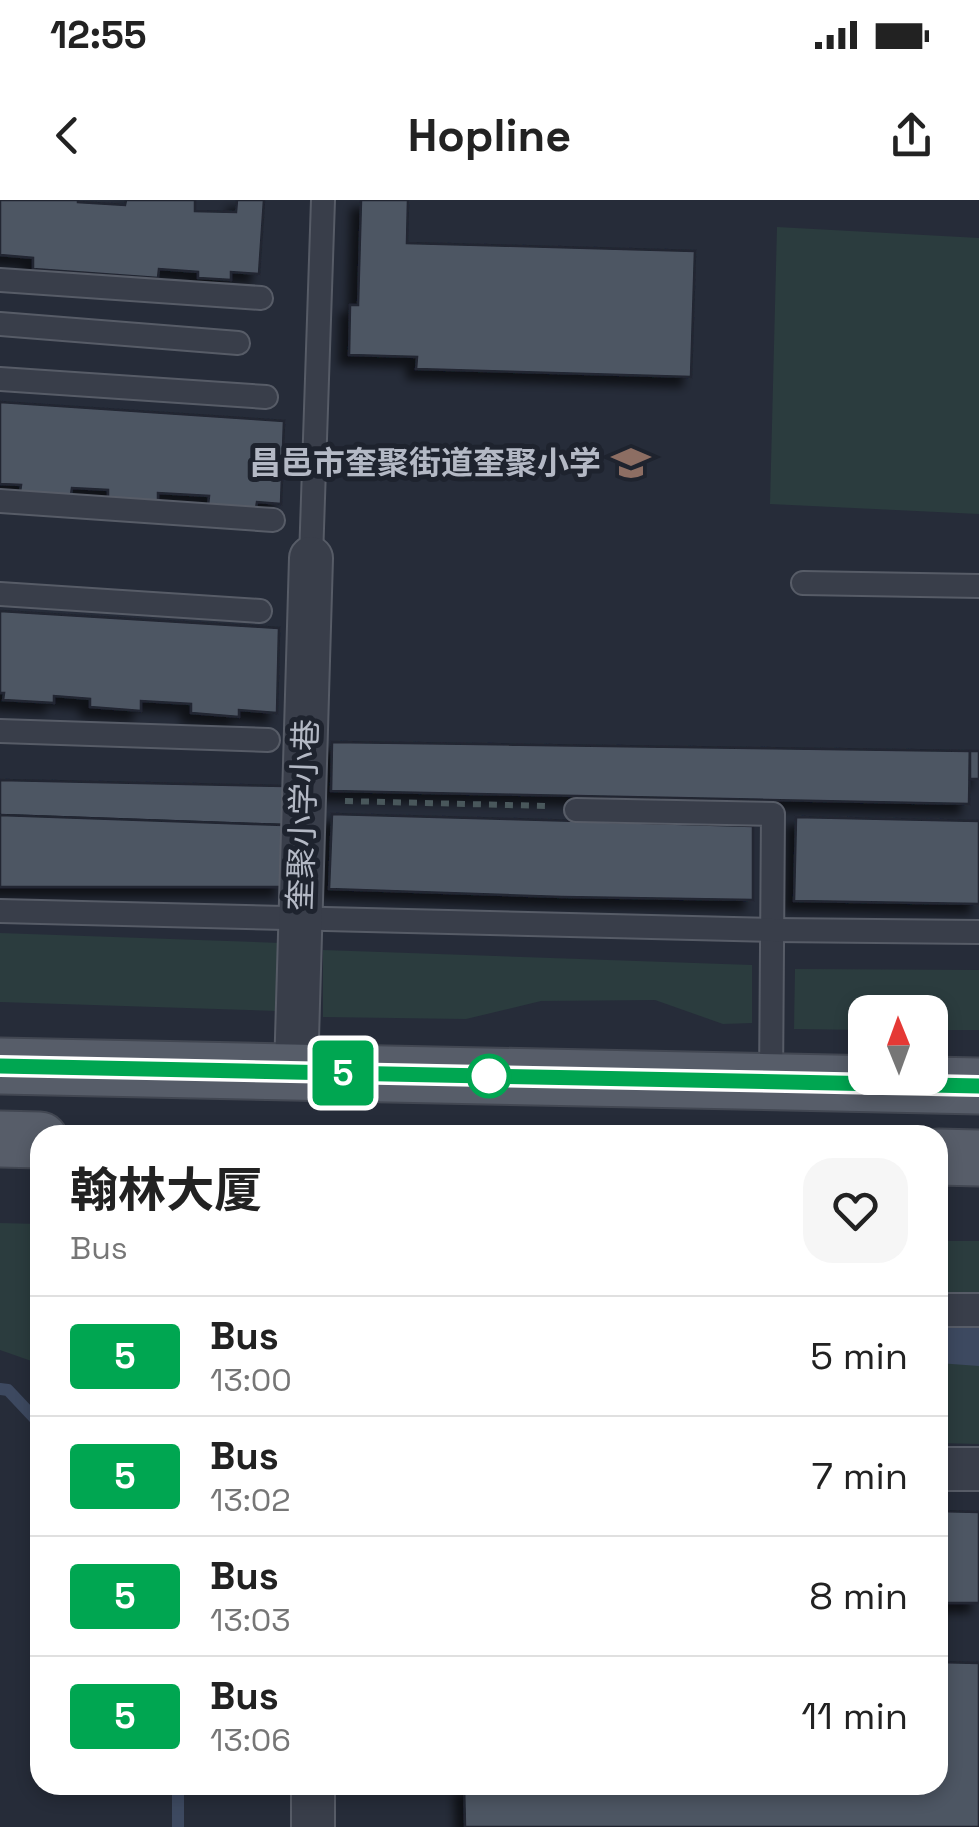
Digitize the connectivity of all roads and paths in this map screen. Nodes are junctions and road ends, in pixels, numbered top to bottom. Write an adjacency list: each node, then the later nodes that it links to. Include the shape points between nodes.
1 (323, 200): 10 (lane)
2 (0, 280): 3 (lane)
3 (261, 298)
4 (0, 324): 5 (lane)
5 (238, 342)
6 (0, 379): 7 (lane)
7 (266, 396)
8 (0, 501): 9 (lane)
9 (273, 520)
10 (311, 558): 17 (street, 奎聚小学小巷)
11 (803, 583): 12 (lane)
12 (979, 586)
13 (0, 594): 14 (lane)
14 (260, 611)
15 (0, 732): 16 (lane)
16 (268, 740)
17 (304, 800): 18 (path); 20 (street, 奎聚小学小巷)
18 (567, 808): 21 (lane, via 773,814)
19 (0, 911): 20 (lane)
20 (300, 918): 21 (lane); 24 (street, 奎聚小学小巷)
21 (773, 930): 22 (lane); 25 (lane)
22 (979, 932)
23 (0, 1066): 24 (main road)
24 (296, 1072): 25 (main road)
25 (771, 1082): 26 (main road)
26 (979, 1086)
27 (0, 1139): 28 (main road)
28 (30, 1140)
29 (948, 1157): 30 (main road)
30 (979, 1158)
31 (948, 1310): 32 (street)
32 (979, 1310)
33 (948, 1469): 34 (street)
34 (979, 1469)
35 (313, 1795): 36 (street)
36 (313, 1827)

